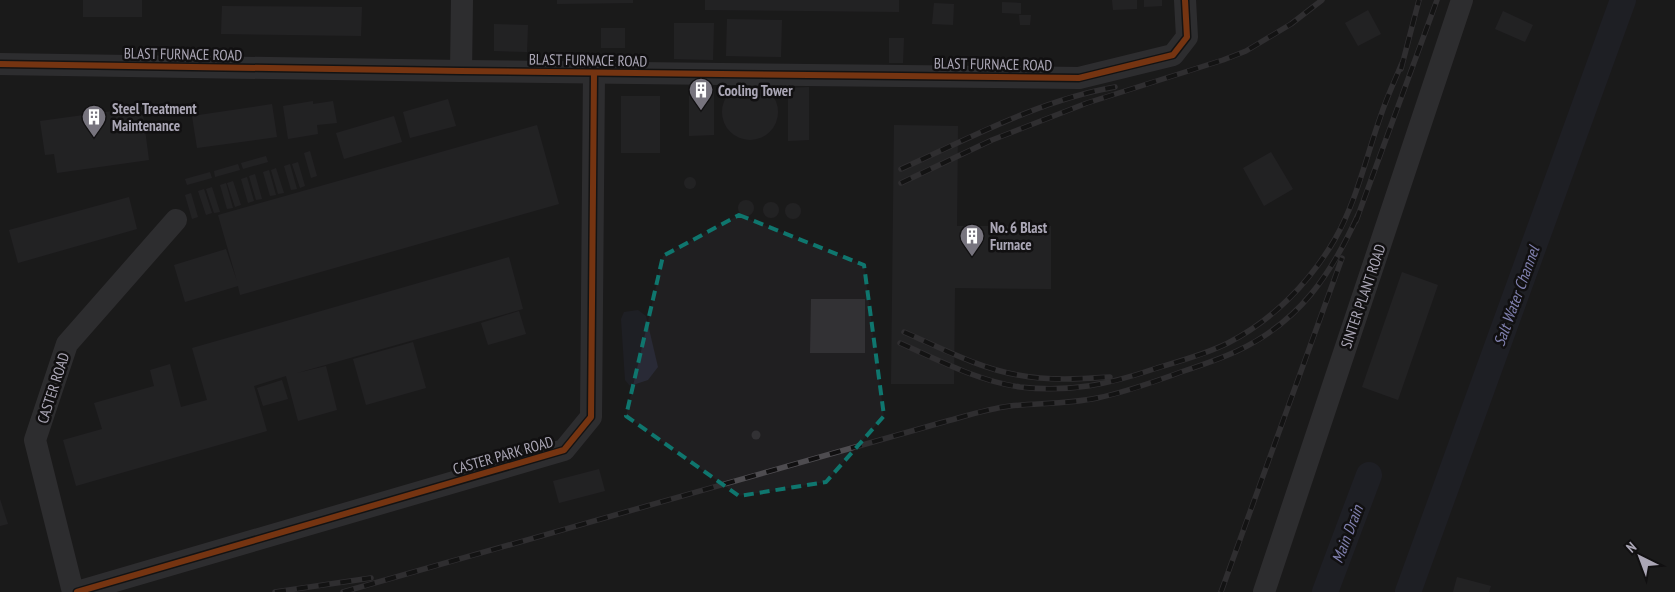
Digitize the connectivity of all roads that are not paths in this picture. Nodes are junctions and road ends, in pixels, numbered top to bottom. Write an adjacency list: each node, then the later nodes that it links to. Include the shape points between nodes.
1 (462, 0): 5 (street)
2 (1185, 0): 6 (street, BLAST FURNACE ROAD, via 1187,37 1173,55 1079,78)
3 (1462, 0): 10 (street, SINTER PLANT ROAD)
4 (0, 64): 5 (street, BLAST FURNACE ROAD)
5 (461, 71): 6 (street, BLAST FURNACE ROAD)
6 (594, 73): 9 (street, CASTER PARK ROAD, via 591,417 564,450)
7 (176, 220): 8 (street, CASTER ROAD, via 67,344 36,440)
8 (73, 592)
9 (77, 592)
10 (1264, 592)

